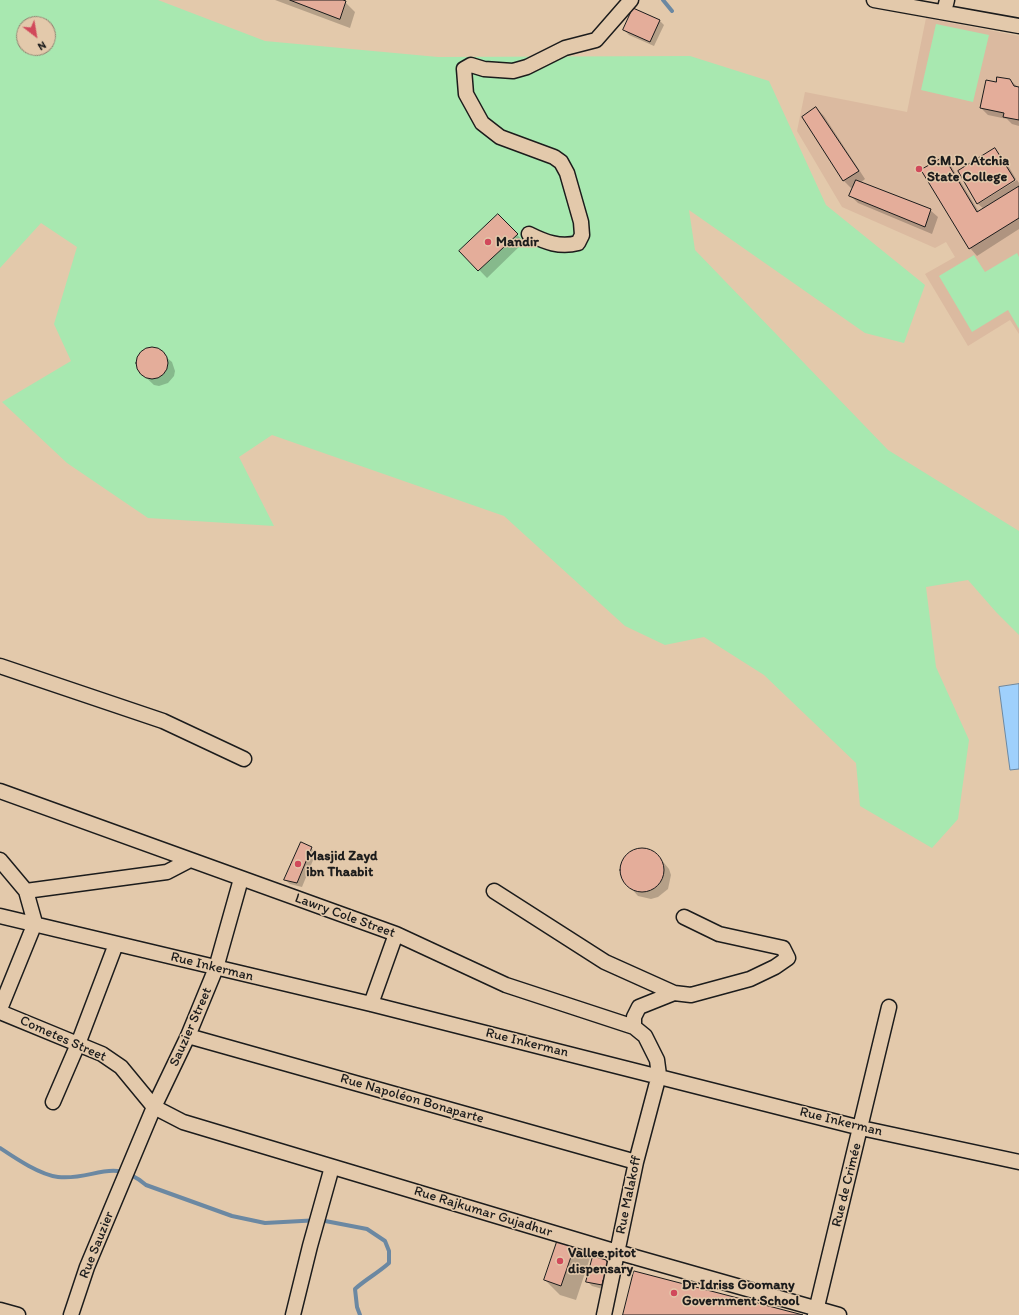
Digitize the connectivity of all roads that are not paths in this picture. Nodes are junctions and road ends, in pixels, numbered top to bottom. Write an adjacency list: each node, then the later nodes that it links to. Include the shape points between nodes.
1 (631, 0): 6 (street, via 596,40 565,48 527,67 513,71 484,69 471,65 464,68 466,94 482,123 500,137 554,156 567,173 581,222 582,235 578,243 568,246 548,243)
2 (874, 0): 3 (street)
3 (906, 3): 4 (street)
4 (945, 6): 5 (street)
5 (1019, 26)
6 (529, 234)
7 (0, 666): 8 (street, via 163,720)
8 (244, 759)
9 (0, 791): 11 (street, Lawry Cole Street)
10 (0, 860): 13 (street)
11 (190, 860): 12 (street, Lawry Cole Street); 13 (street, via 167,872)
12 (241, 879): 18 (street, Lawry Cole Street); 20 (street, Sauzier Street)
13 (26, 891): 17 (street)
14 (494, 891): 21 (street, via 605,962)
15 (0, 916): 17 (street, Rue Inkerman)
16 (684, 917): 21 (street, via 719,934 783,948 788,958 750,979 691,995)
17 (35, 923): 19 (street, Rue Inkerman); 24 (street)
18 (396, 934): 22 (street); 25 (street, Lawry Cole Street, via 506,985)
19 (116, 944): 20 (street, Rue Inkerman); 27 (street)
20 (216, 968): 22 (street, Rue Inkerman); 26 (street, Sauzier Street)
21 (674, 993): 25 (street, via 639,1007 634,1017)
22 (371, 1004): 28 (street, Rue Inkerman)
23 (889, 1007): 31 (street, Rue de Crimée)
24 (0, 1010): 27 (street, Cometes Street)
25 (634, 1027): 28 (street, Lawry Cole Street, via 645,1036 657,1060)
26 (188, 1036): 30 (street, Sauzier Street); 32 (street, Rue Napoléon Bonaparte)
27 (78, 1044): 29 (street); 30 (street, Cometes Street, via 102,1054 121,1067)
28 (659, 1075): 31 (street, Rue Inkerman); 32 (street, Rue Malakoff)
29 (53, 1102)
30 (154, 1107): 34 (street, Rue Rajkumar Gujadhur, via 183,1122); 35 (street, Sauzier Street)
31 (861, 1128): 33 (street, Rue Inkerman); 38 (street, Rue de Crimée)
32 (636, 1162): 36 (street, Rue Malakoff)
33 (1019, 1162)
34 (332, 1167): 36 (street, Rue Rajkumar Gujadhur); 41 (street)
35 (127, 1173): 40 (street, Rue Sauzier, via 87,1267)
36 (617, 1252): 38 (street, Rue Rajkumar Gujadhur); 42 (street, Rue Malakoff)
37 (0, 1310): 39 (street)
38 (816, 1312): 43 (street, Rue Rajkumar Gujadhur)
39 (18, 1315)
40 (71, 1315)
41 (293, 1315)
42 (604, 1315)
43 (839, 1315)

